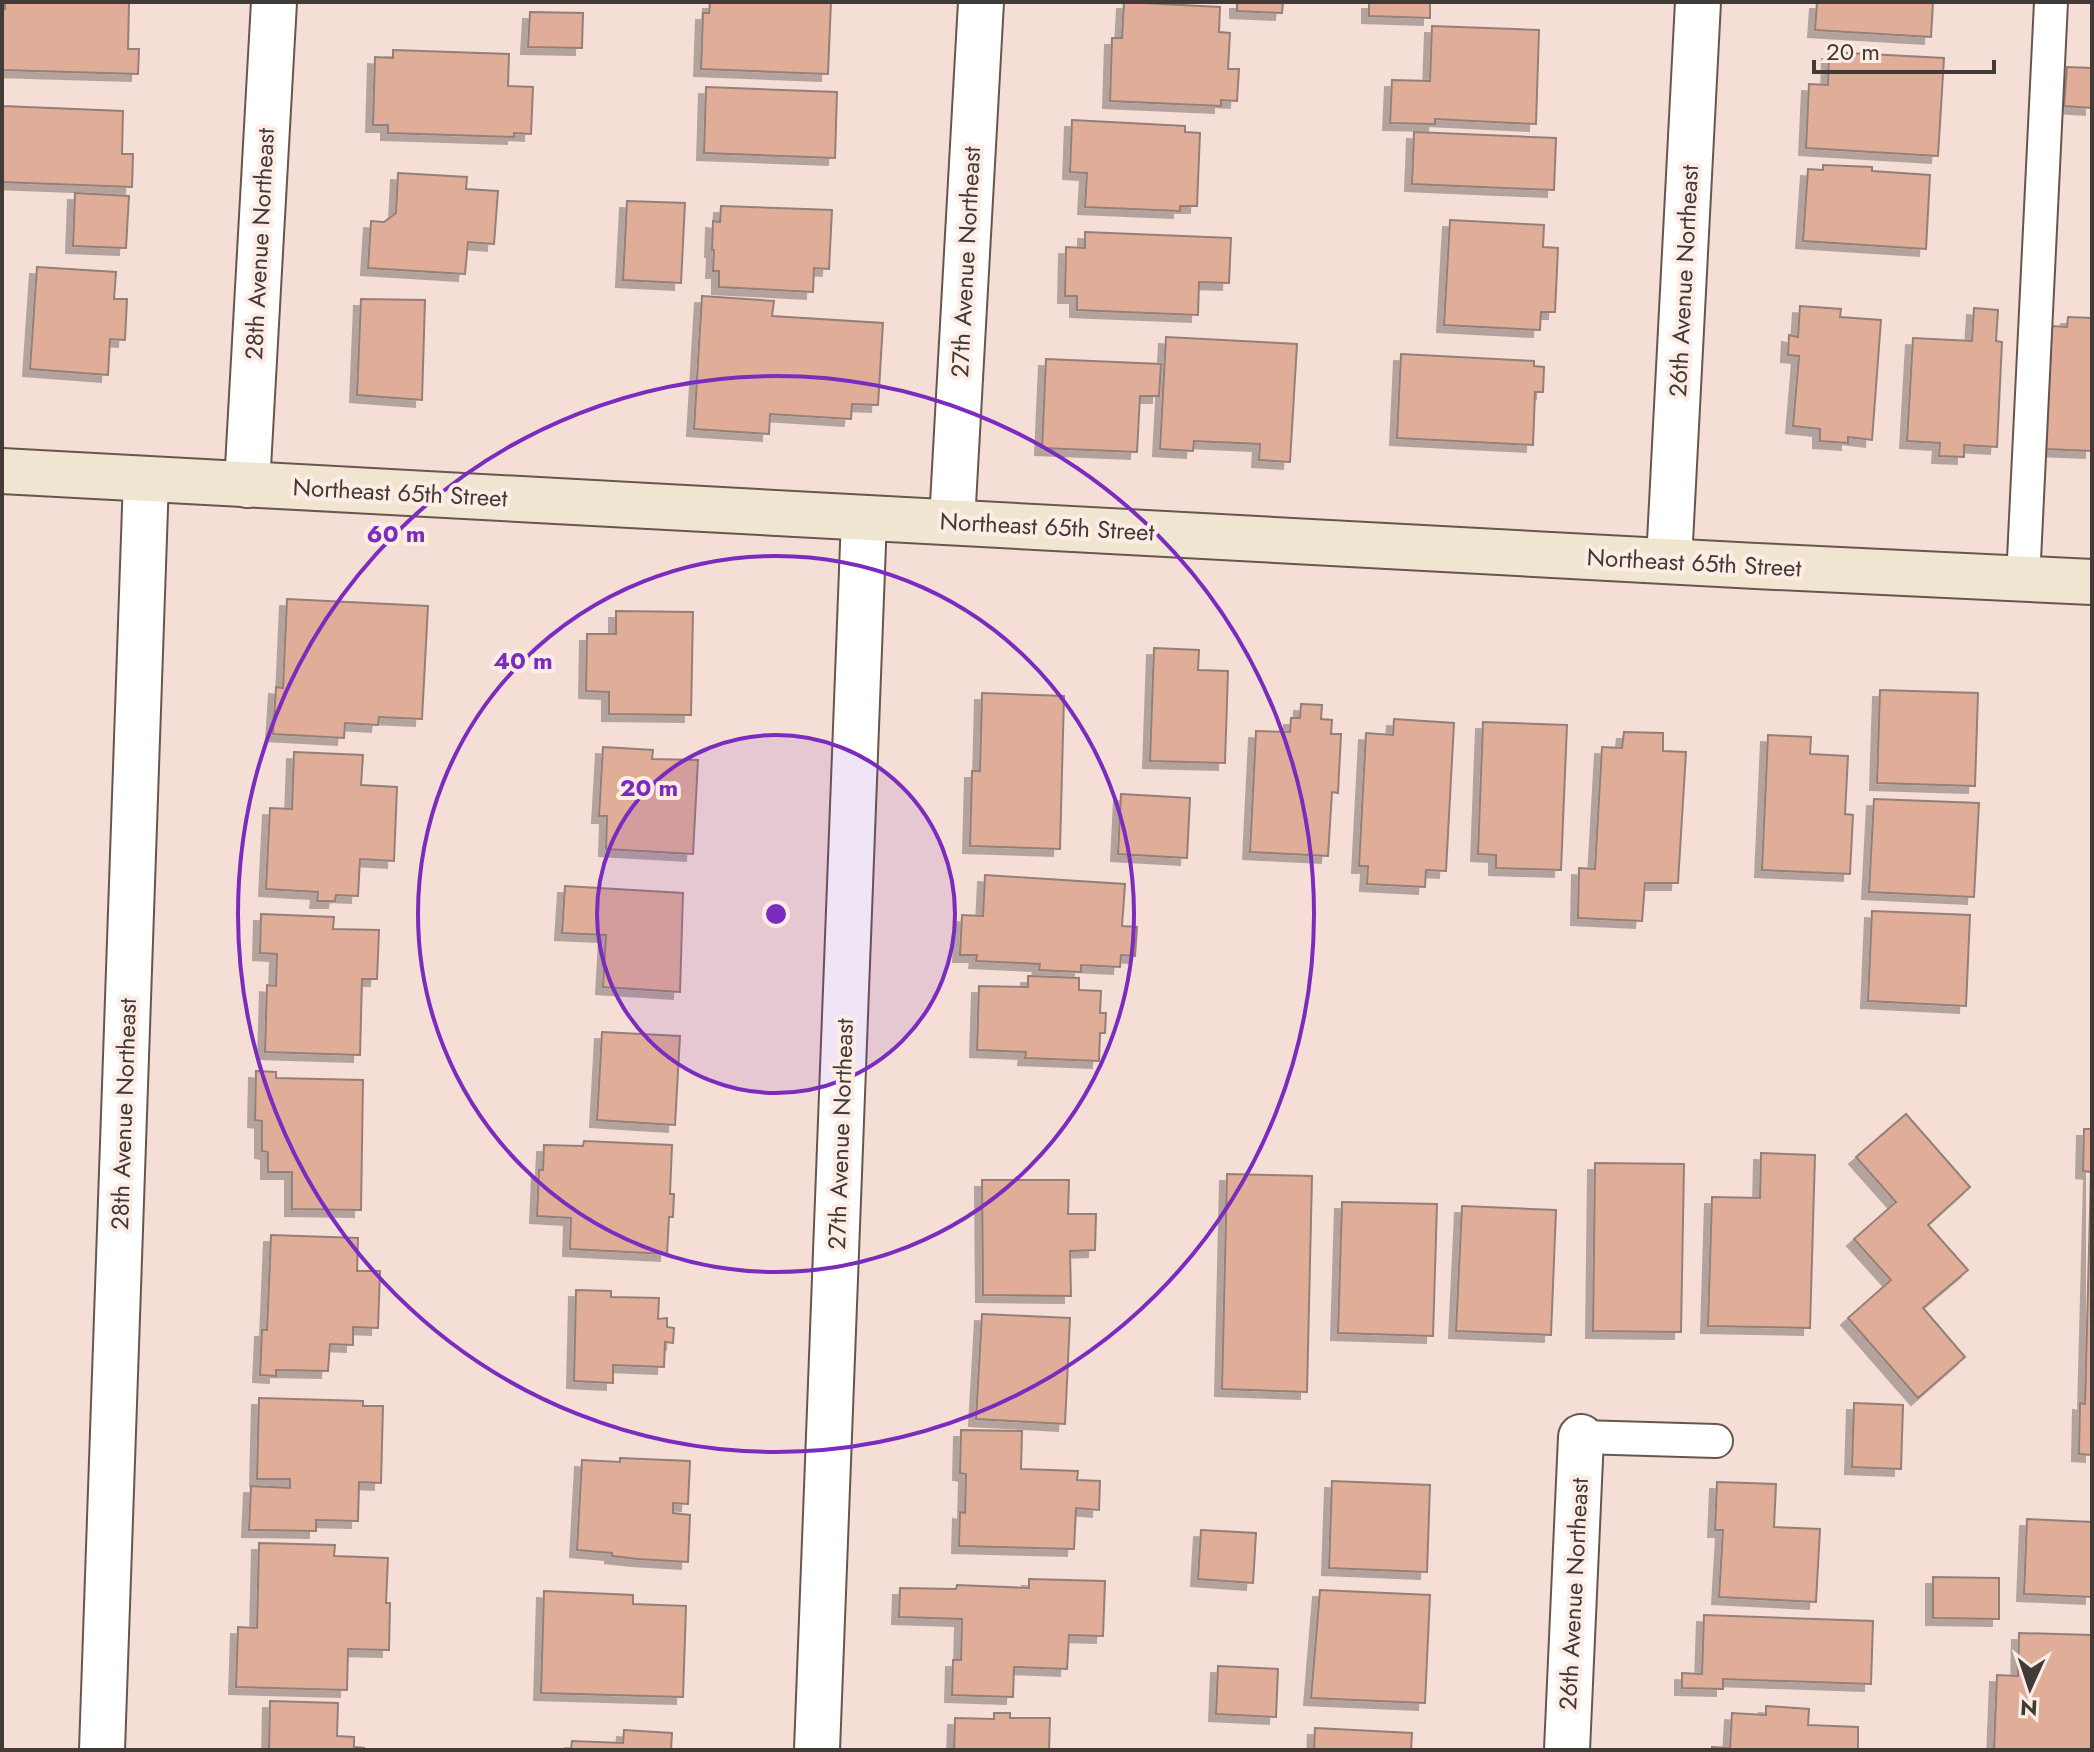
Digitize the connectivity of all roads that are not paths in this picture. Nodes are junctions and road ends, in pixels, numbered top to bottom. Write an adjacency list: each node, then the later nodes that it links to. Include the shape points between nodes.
1 (274, 2): 7 (street, 28th Avenue Northeast)
2 (981, 2): 9 (street, 27th Avenue Northeast)
3 (1698, 2): 10 (street, 26th Avenue Northeast)
4 (2051, 2): 11 (lane)
5 (2, 471): 6 (main road, Northeast 65th Street)
6 (146, 479): 7 (main road, Northeast 65th Street); 15 (street, 28th Avenue Northeast)
7 (247, 485): 8 (main road, Northeast 65th Street)
8 (864, 518): 9 (main road, Northeast 65th Street); 16 (street, 27th Avenue Northeast)
9 (952, 522): 10 (main road, Northeast 65th Street)
10 (1669, 561): 11 (main road, Northeast 65th Street)
11 (2023, 580): 12 (main road, Northeast 65th Street)
12 (2092, 582)
13 (1581, 1437): 14 (lane); 17 (street, 26th Avenue Northeast)
14 (1716, 1441)
15 (102, 1750)
16 (817, 1750)
17 (1567, 1750)

